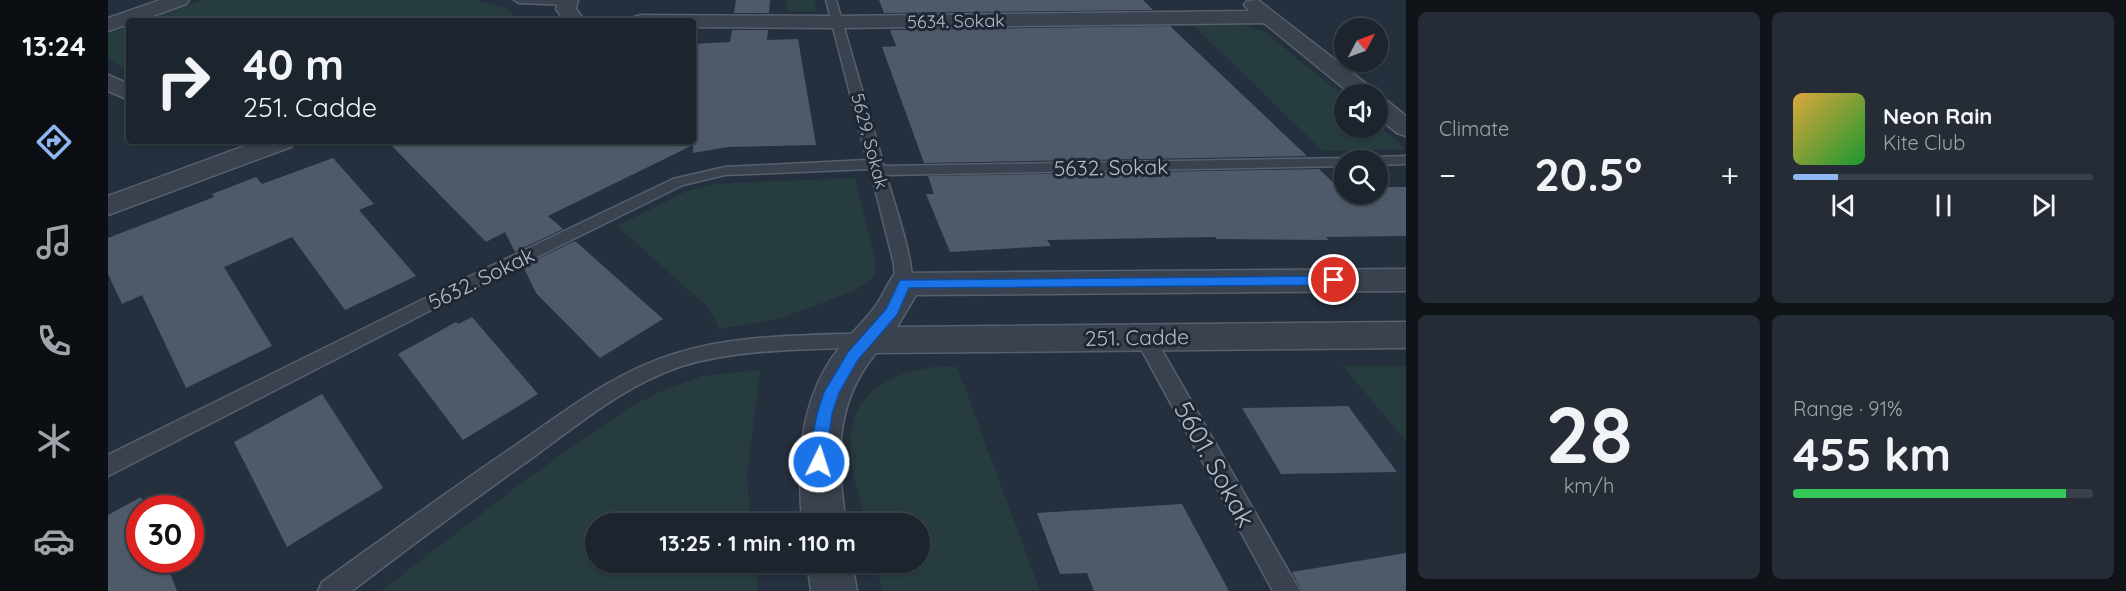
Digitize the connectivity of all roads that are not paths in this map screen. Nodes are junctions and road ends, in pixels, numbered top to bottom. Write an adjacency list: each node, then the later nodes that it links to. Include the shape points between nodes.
1 (179, 0): 7 (street)
2 (519, 0): 5 (lane)
3 (831, 0): 11 (lane, 5629. Sokak)
4 (1249, 0): 6 (street)
5 (568, 1): 8 (street, via 566,9)
6 (1270, 17): 11 (street, 5634. Sokak); 14 (street)
7 (128, 18)
8 (573, 18)
9 (126, 19): 12 (street)
10 (696, 21): 11 (street, 5634. Sokak)
11 (837, 22): 24 (lane, 5629. Sokak)
12 (108, 25)
13 (108, 82): 15 (street)
14 (1353, 84)
15 (126, 91)
16 (1388, 114): 17 (street)
17 (1406, 128)
18 (224, 144): 20 (street)
19 (274, 144): 20 (street)
20 (244, 155): 25 (street)
21 (1406, 160): 22 (lane)
22 (1388, 161)
23 (1334, 162): 24 (lane, 5632. Sokak)
24 (877, 168): 27 (lane, 5629. Sokak, via 903,264); 31 (lane, 5632. Sokak, via 725,171 678,182)
25 (108, 206)
26 (1406, 280): 27 (street)
27 (904, 284): 30 (street, via 892,311)
28 (1406, 335): 29 (street, 251. Cadde)
29 (1144, 336): 30 (street, 251. Cadde); 36 (lane, 5601. Sokak)
30 (867, 340): 32 (street, via 842,371 825,414 819,444); 34 (lane, via 722,350 654,369 541,438)
31 (108, 466)
32 (823, 513)
33 (831, 573): 35 (street)
34 (332, 591)
35 (834, 591)
36 (1287, 591)

